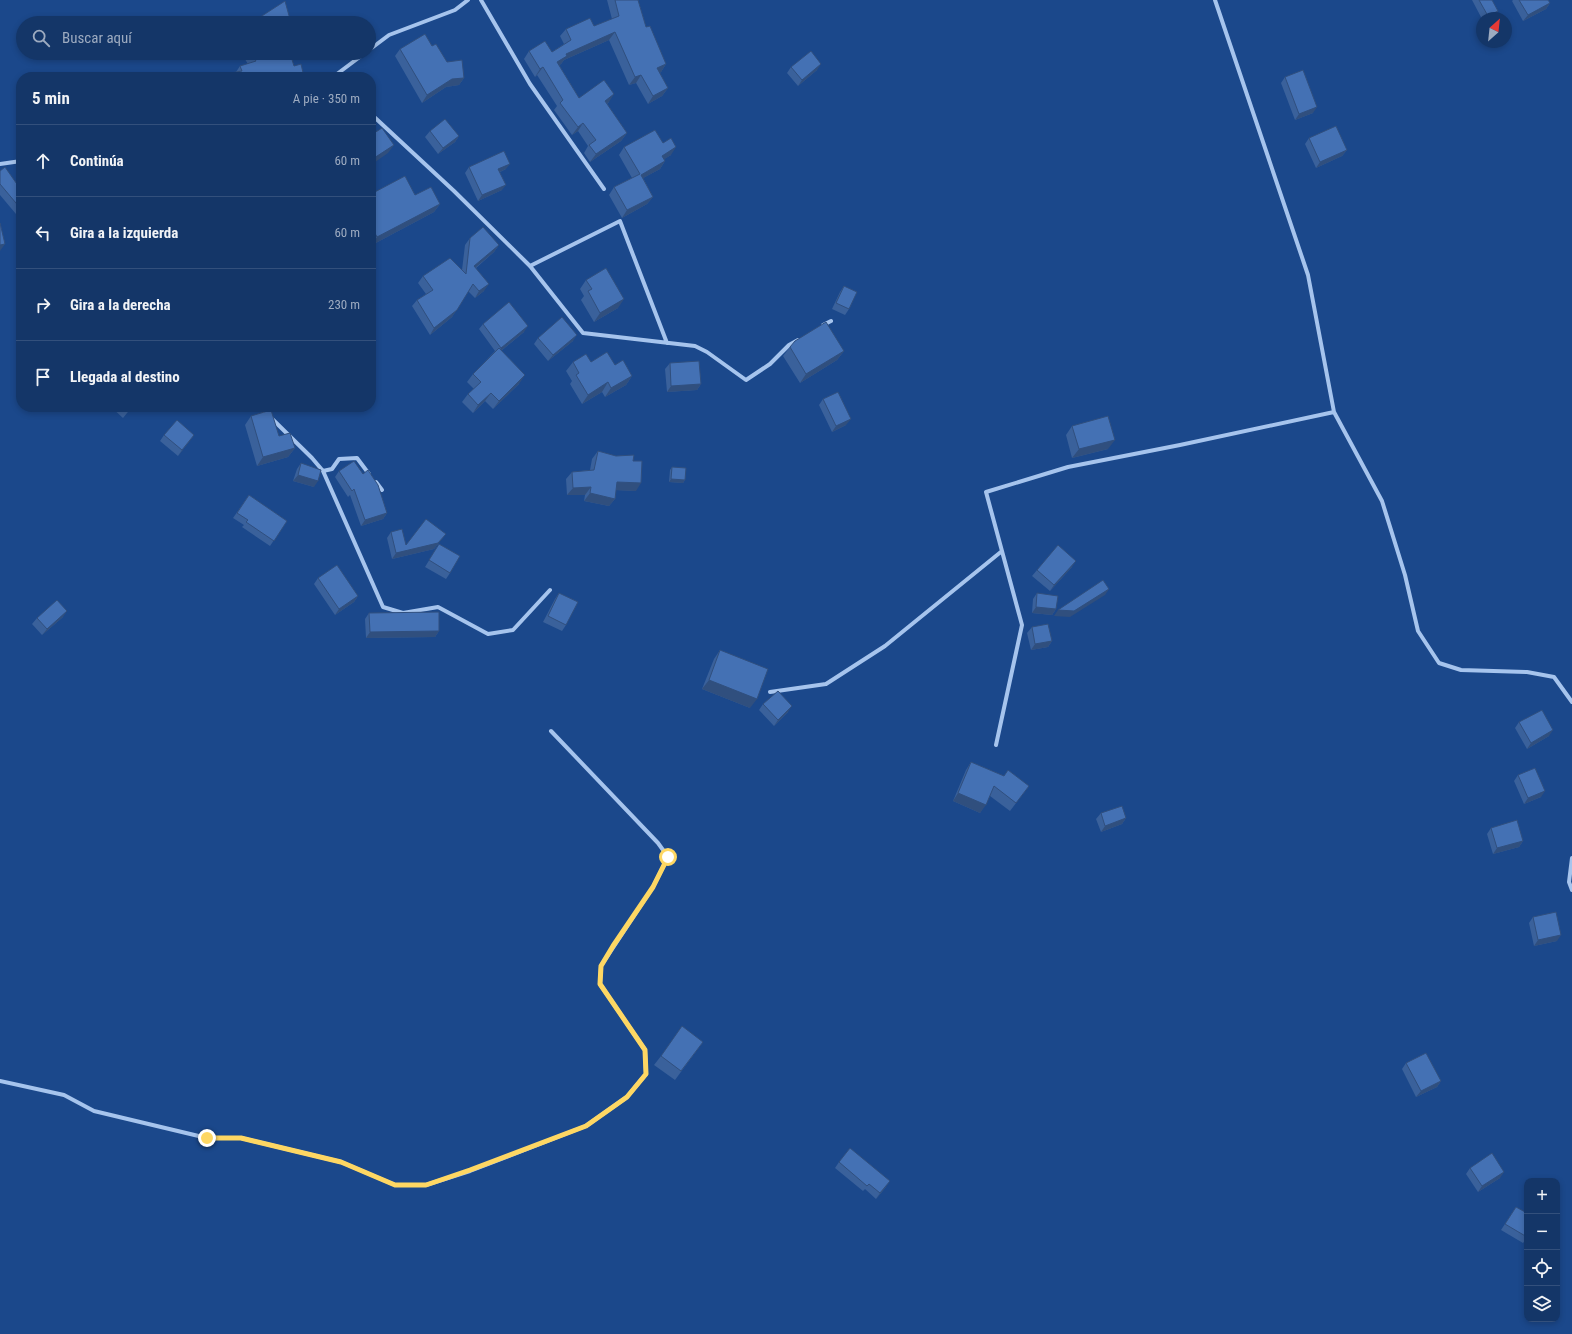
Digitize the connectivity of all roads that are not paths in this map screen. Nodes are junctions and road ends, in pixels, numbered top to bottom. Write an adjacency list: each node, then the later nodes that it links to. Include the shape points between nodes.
1 (468, 0): 4 (street, via 455,10 389,35)
2 (481, 0): 10 (street, via 530,84)
3 (1215, 0): 17 (street, via 1308,275)
4 (376, 45)
5 (356, 60): 6 (street)
6 (340, 72)
7 (376, 119): 11 (street)
8 (16, 162): 9 (street)
9 (0, 164)
10 (604, 189)
11 (530, 266): 15 (street, via 584,333); 15 (street, via 620,221)
12 (831, 321): 13 (street)
13 (819, 328)
14 (801, 338): 15 (street, via 746,380 695,346)
15 (668, 342)
16 (265, 412): 18 (street)
17 (1334, 412): 20 (street, via 1068,467 986,492); 23 (street, via 1382,501 1418,631 1439,663 1461,670 1527,672 1554,677)
18 (323, 471): 19 (street, via 332,469 339,459 357,458); 21 (street, via 383,606 402,613 438,607 488,634 513,630)
19 (382, 490)
20 (1002, 551): 22 (street, via 885,646 826,684); 25 (street, via 1022,625)
21 (550, 590)
22 (770, 692)
23 (1572, 702)
24 (551, 731): 28 (street, via 658,843 668,857 653,887 601,966 600,984 645,1050 646,1074 627,1097 586,1126 426,1185 395,1185 341,1162 241,1138 207,1138 94,1111 64,1095)
25 (996, 746)
26 (1572, 858): 27 (street, via 1569,882)
27 (1572, 890)
28 (0, 1081)

